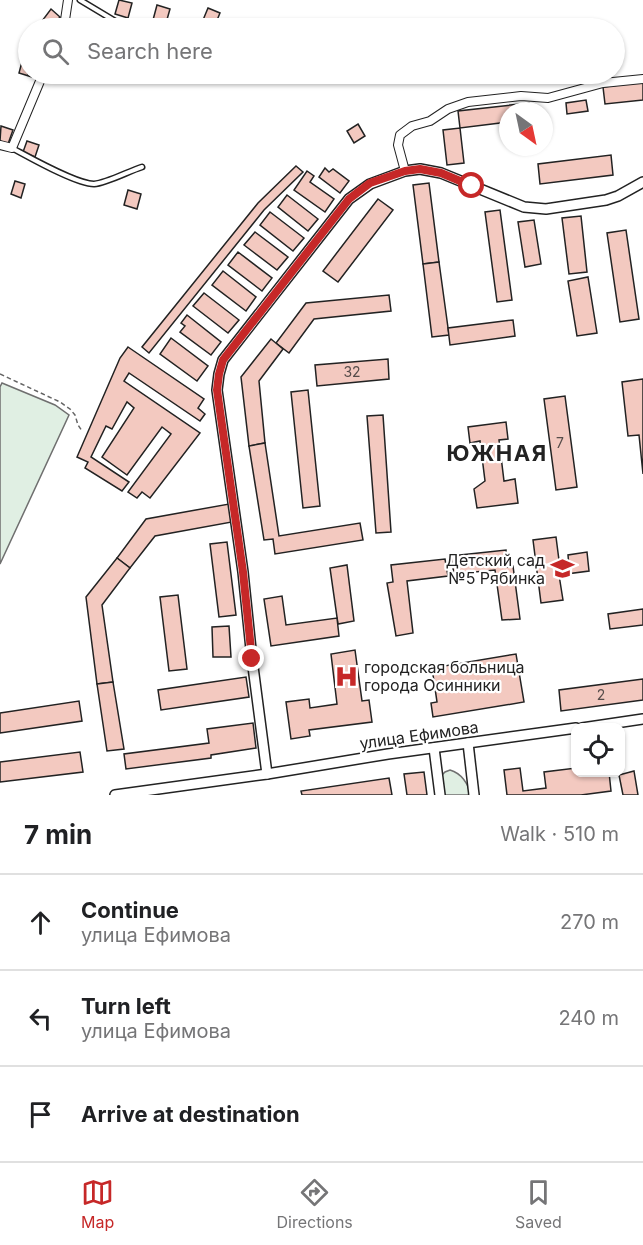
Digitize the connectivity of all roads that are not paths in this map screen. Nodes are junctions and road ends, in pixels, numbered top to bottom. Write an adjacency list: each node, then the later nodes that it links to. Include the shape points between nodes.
1 (68, 0): 3 (street)
2 (80, 0): 4 (lane)
3 (65, 18)
4 (110, 18)
5 (643, 79): 6 (street)
6 (625, 81)
7 (39, 84): 10 (street)
8 (599, 84): 12 (street, via 548,98 510,97 468,102 448,109 400,135 398,145)
9 (0, 144): 10 (street)
10 (12, 148): 11 (lane, via 93,184)
11 (142, 167)
12 (405, 171): 13 (street, via 441,173 524,207 546,209 606,200); 19 (street, via 370,183 349,199 223,360 219,374 217,390)
13 (643, 182)
14 (643, 719): 15 (street)
15 (616, 723)
16 (571, 729): 17 (street, улица Ефимова)
17 (468, 743): 18 (street, улица Ефимова); 22 (street)
18 (434, 748): 19 (street, улица Ефимова); 21 (street)
19 (267, 774): 20 (street, улица Ефимова)
20 (115, 795)
21 (440, 795)
22 (474, 795)

